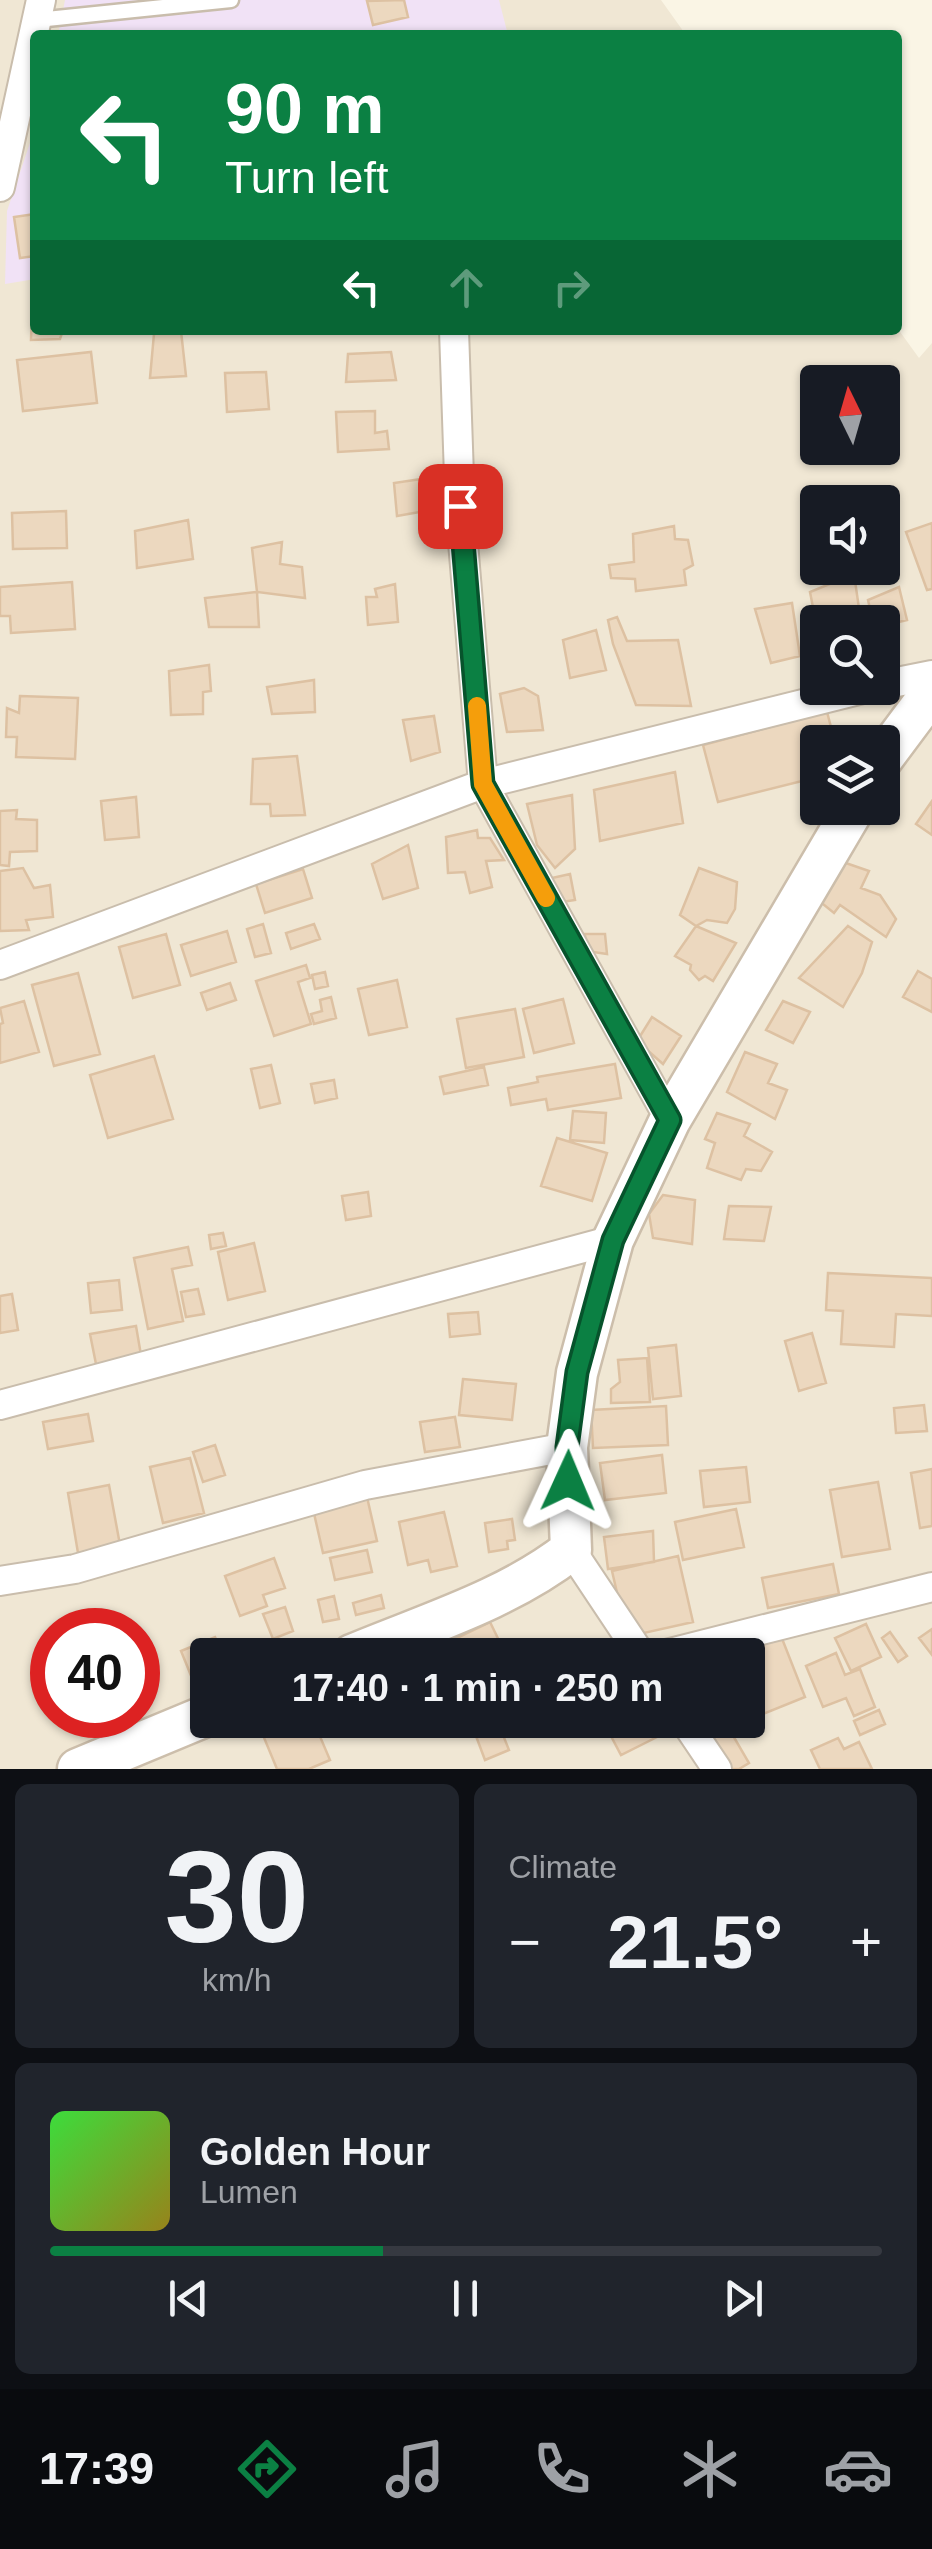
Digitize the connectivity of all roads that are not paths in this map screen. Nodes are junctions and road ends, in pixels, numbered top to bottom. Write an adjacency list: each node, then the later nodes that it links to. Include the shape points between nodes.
1 (231, 0): 2 (lane)
2 (39, 10)
3 (30, 51): 4 (street)
4 (0, 186)
5 (454, 335): 11 (street, via 460,506)
6 (932, 675): 7 (street)
7 (900, 681)
8 (932, 692): 10 (street)
9 (800, 705): 11 (street)
10 (900, 734)
11 (483, 784): 13 (street); 14 (street)
12 (844, 825): 14 (street)
13 (0, 965)
14 (670, 1120): 15 (street)
15 (613, 1240): 16 (street); 17 (street, via 577,1372)
16 (0, 1406)
17 (567, 1447): 18 (street); 19 (street, via 365,1485 75,1569)
18 (571, 1550): 21 (street, via 501,1594); 22 (street)
19 (0, 1581)
20 (932, 1587): 23 (street)
21 (394, 1638)
22 (630, 1638)
23 (730, 1638)
24 (190, 1722): 26 (street)
25 (696, 1738): 27 (street)
26 (78, 1769)
27 (717, 1769)

